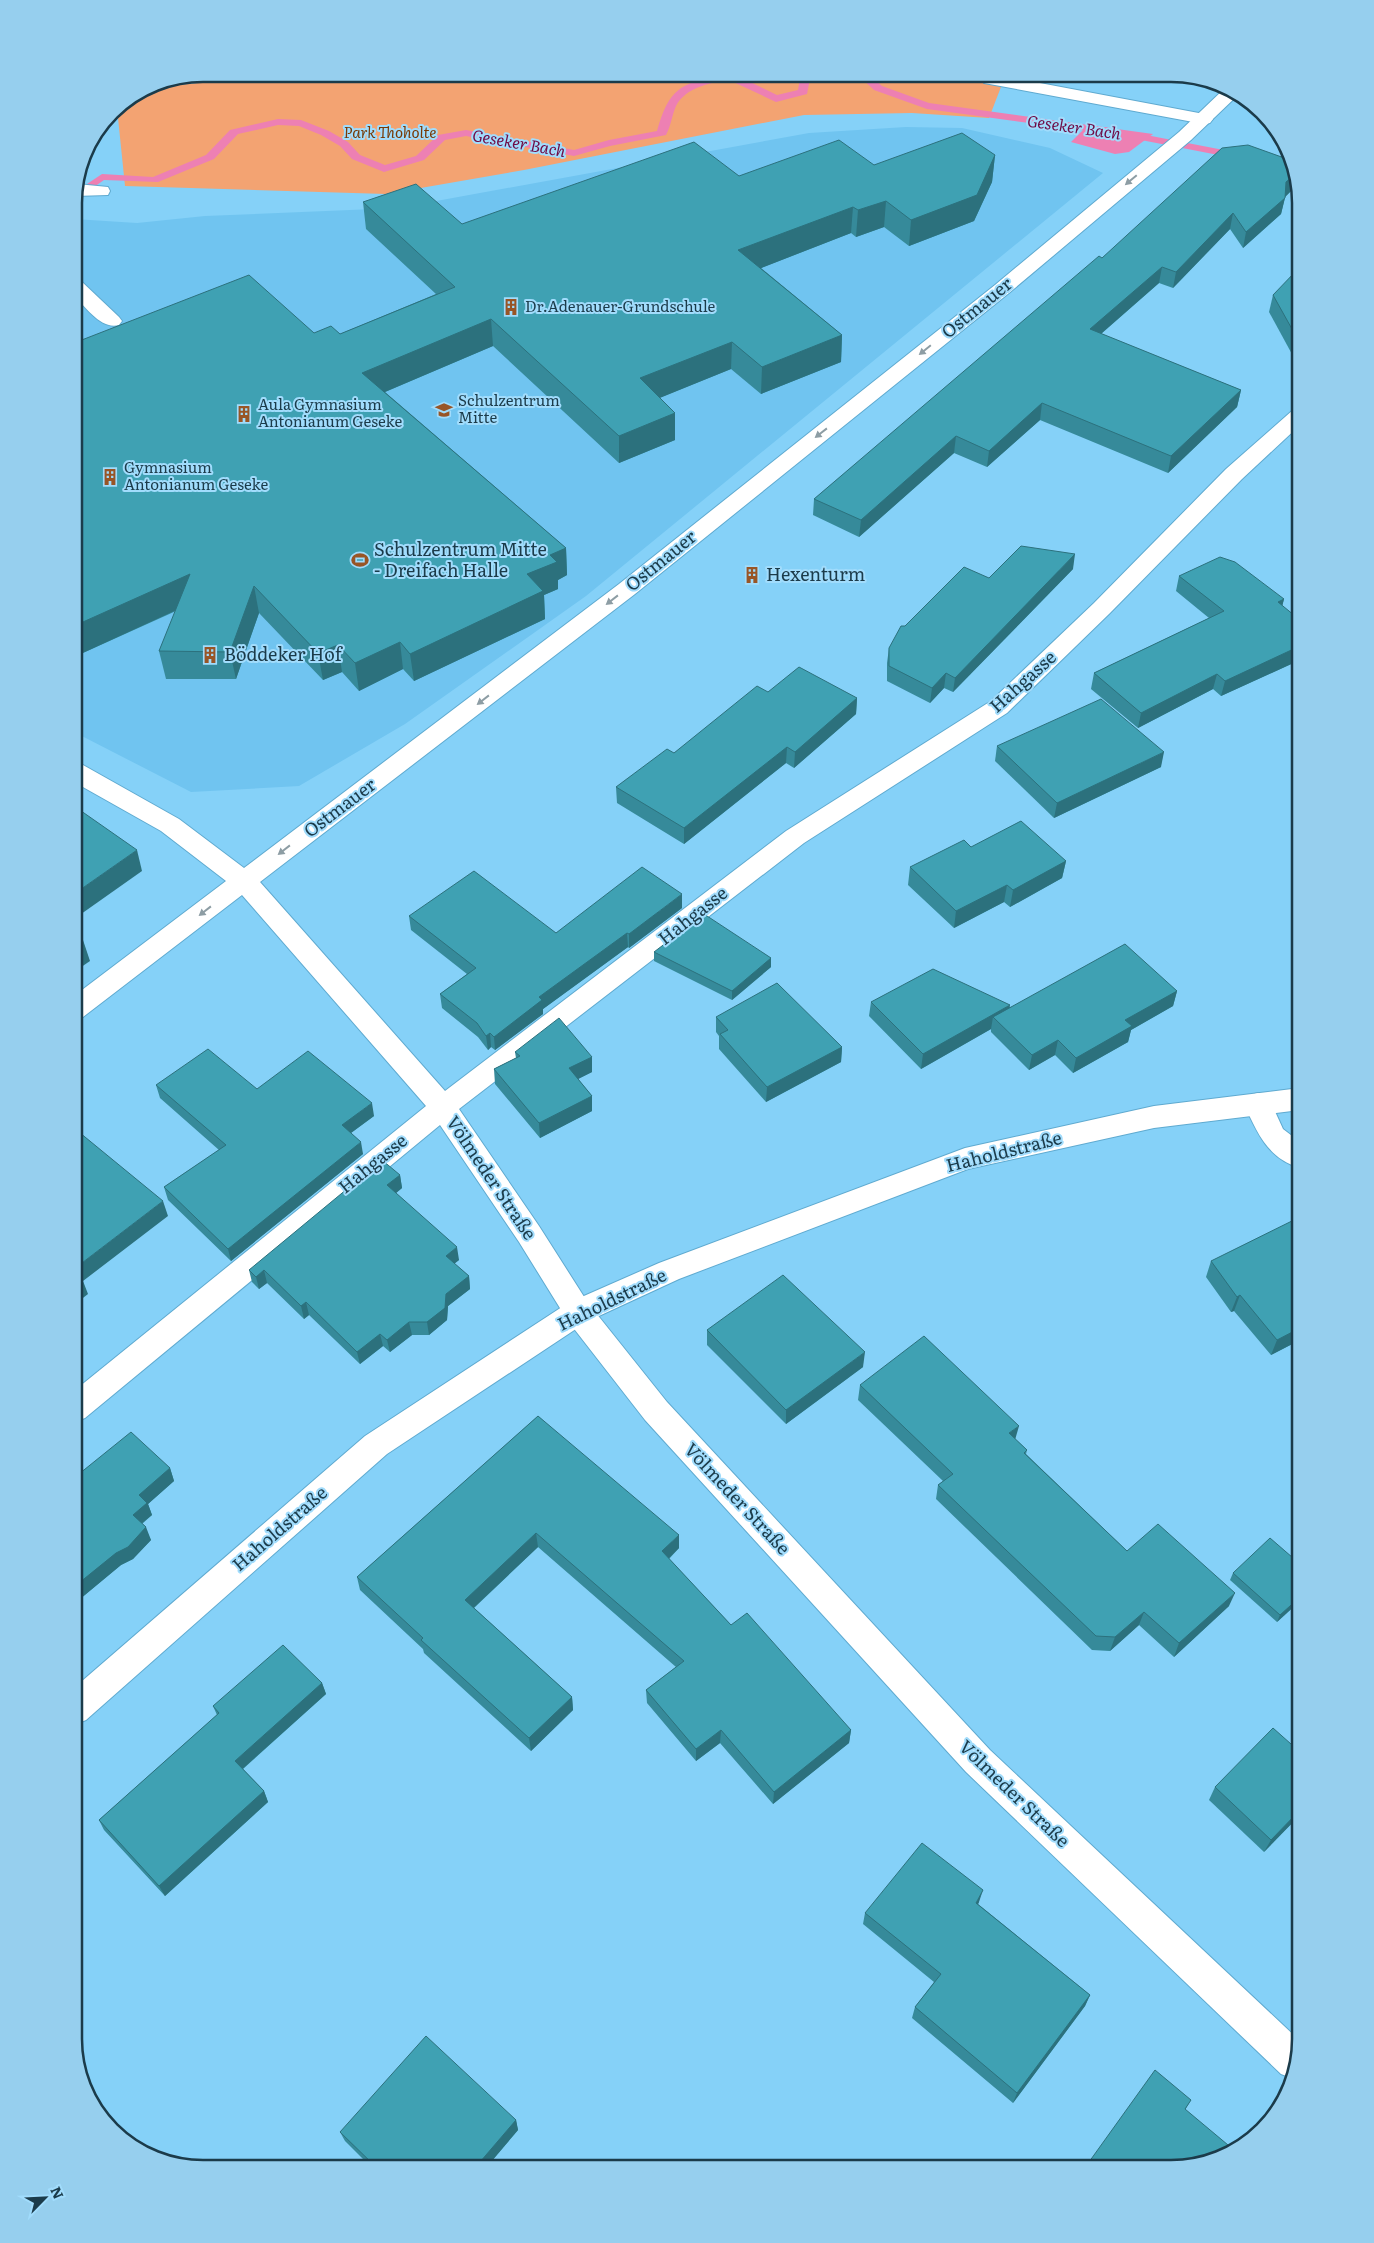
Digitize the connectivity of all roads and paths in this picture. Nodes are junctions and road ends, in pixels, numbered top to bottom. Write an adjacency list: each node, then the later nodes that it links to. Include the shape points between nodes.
1 (1011, 83): 3 (street)
2 (1227, 97): 3 (street, Ostmauer)
3 (1204, 119): 10 (street, Ostmauer, one-way to 10, via 995,295 627,589)
4 (84, 190): 5 (street)
5 (101, 191)
6 (83, 293): 7 (street)
7 (112, 320)
8 (1292, 421): 14 (street, Hahgasse, via 1234,474 999,707 795,837)
9 (83, 776): 10 (street, Völmeder Straße, via 170,825)
10 (244, 881): 11 (street, Ostmauer, one-way to 11); 14 (street, Völmeder Straße)
11 (83, 1003)
12 (1292, 1100): 13 (street, Haholdstraße)
13 (1258, 1104): 15 (street, via 1273,1136); 16 (street, Haholdstraße, via 1154,1117 965,1159 670,1271)
14 (443, 1107): 16 (street, Völmeder Straße); 17 (street, Hahgasse)
15 (1292, 1151)
16 (578, 1312): 18 (street, Haholdstraße, via 376,1445); 19 (street, Völmeder Straße, via 656,1412 978,1761)
17 (83, 1402)
18 (83, 1700)
19 (1290, 2057)

